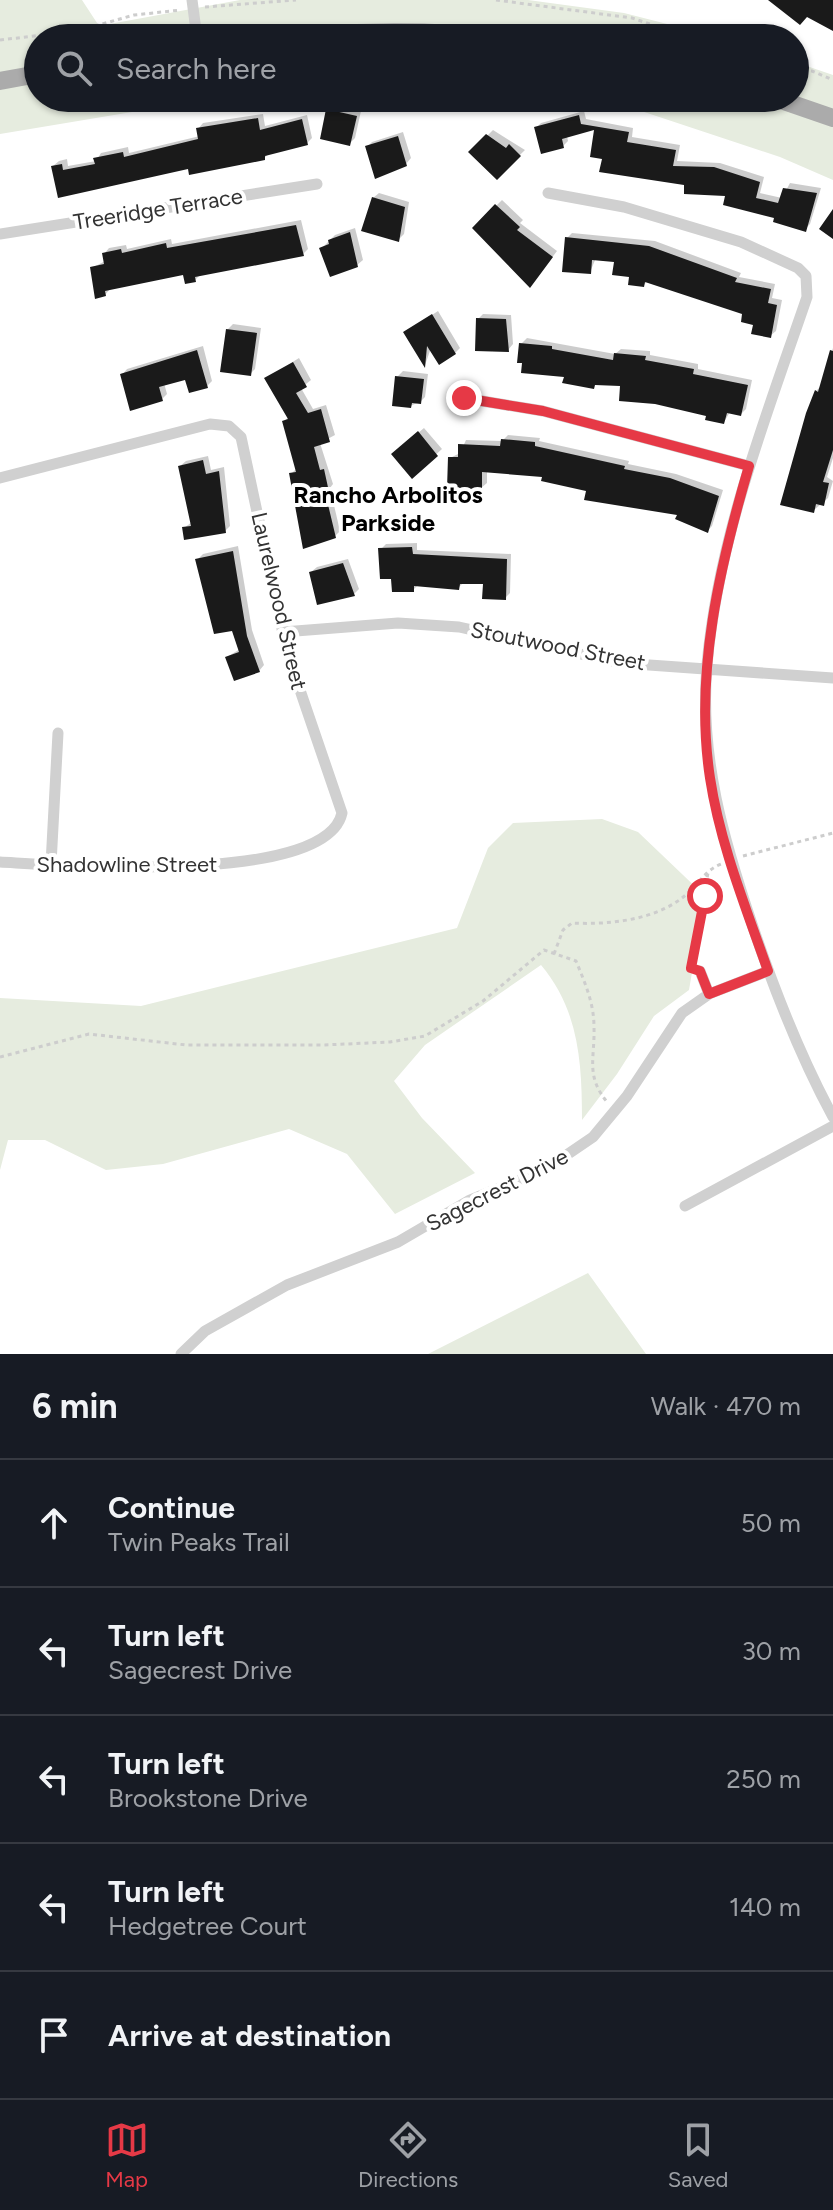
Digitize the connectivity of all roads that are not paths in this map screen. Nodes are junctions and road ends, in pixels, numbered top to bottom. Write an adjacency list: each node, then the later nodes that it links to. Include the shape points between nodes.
1 (192, 4): 2 (street)
2 (195, 24)
3 (24, 77): 4 (main road)
4 (0, 81)
5 (809, 110): 6 (main road)
6 (833, 118)
7 (317, 184): 9 (street, Treeridge Terrace)
8 (548, 193): 11 (street, via 624,207 741,242 806,276 807,297)
9 (0, 234)
10 (464, 398): 11 (street, via 543,411)
11 (749, 466): 14 (street, via 733,522)
12 (0, 478): 13 (street, Laurelwood Street, via 210,424 229,426 245,445)
13 (283, 632): 14 (street, Stoutwood Street, via 398,623 459,627 621,663); 17 (street, Laurelwood Street, via 340,800)
14 (706, 669): 15 (street, Stoutwood Street); 21 (street, via 710,777 730,860)
15 (833, 678)
16 (58, 733): 19 (street)
17 (340, 824): 19 (street, Shadowline Street, via 327,837 231,864)
18 (0, 862): 19 (street, Shadowline Street)
19 (51, 864)
20 (700, 971): 22 (street)
21 (768, 971): 22 (street, Sagecrest Drive); 23 (street, via 809,1073)
22 (709, 994): 26 (street, Sagecrest Drive, via 666,1032 593,1137 546,1169 470,1200 398,1242 287,1285 205,1331)
23 (833, 1117)
24 (833, 1126): 25 (street)
25 (685, 1206)
26 (181, 1354)

